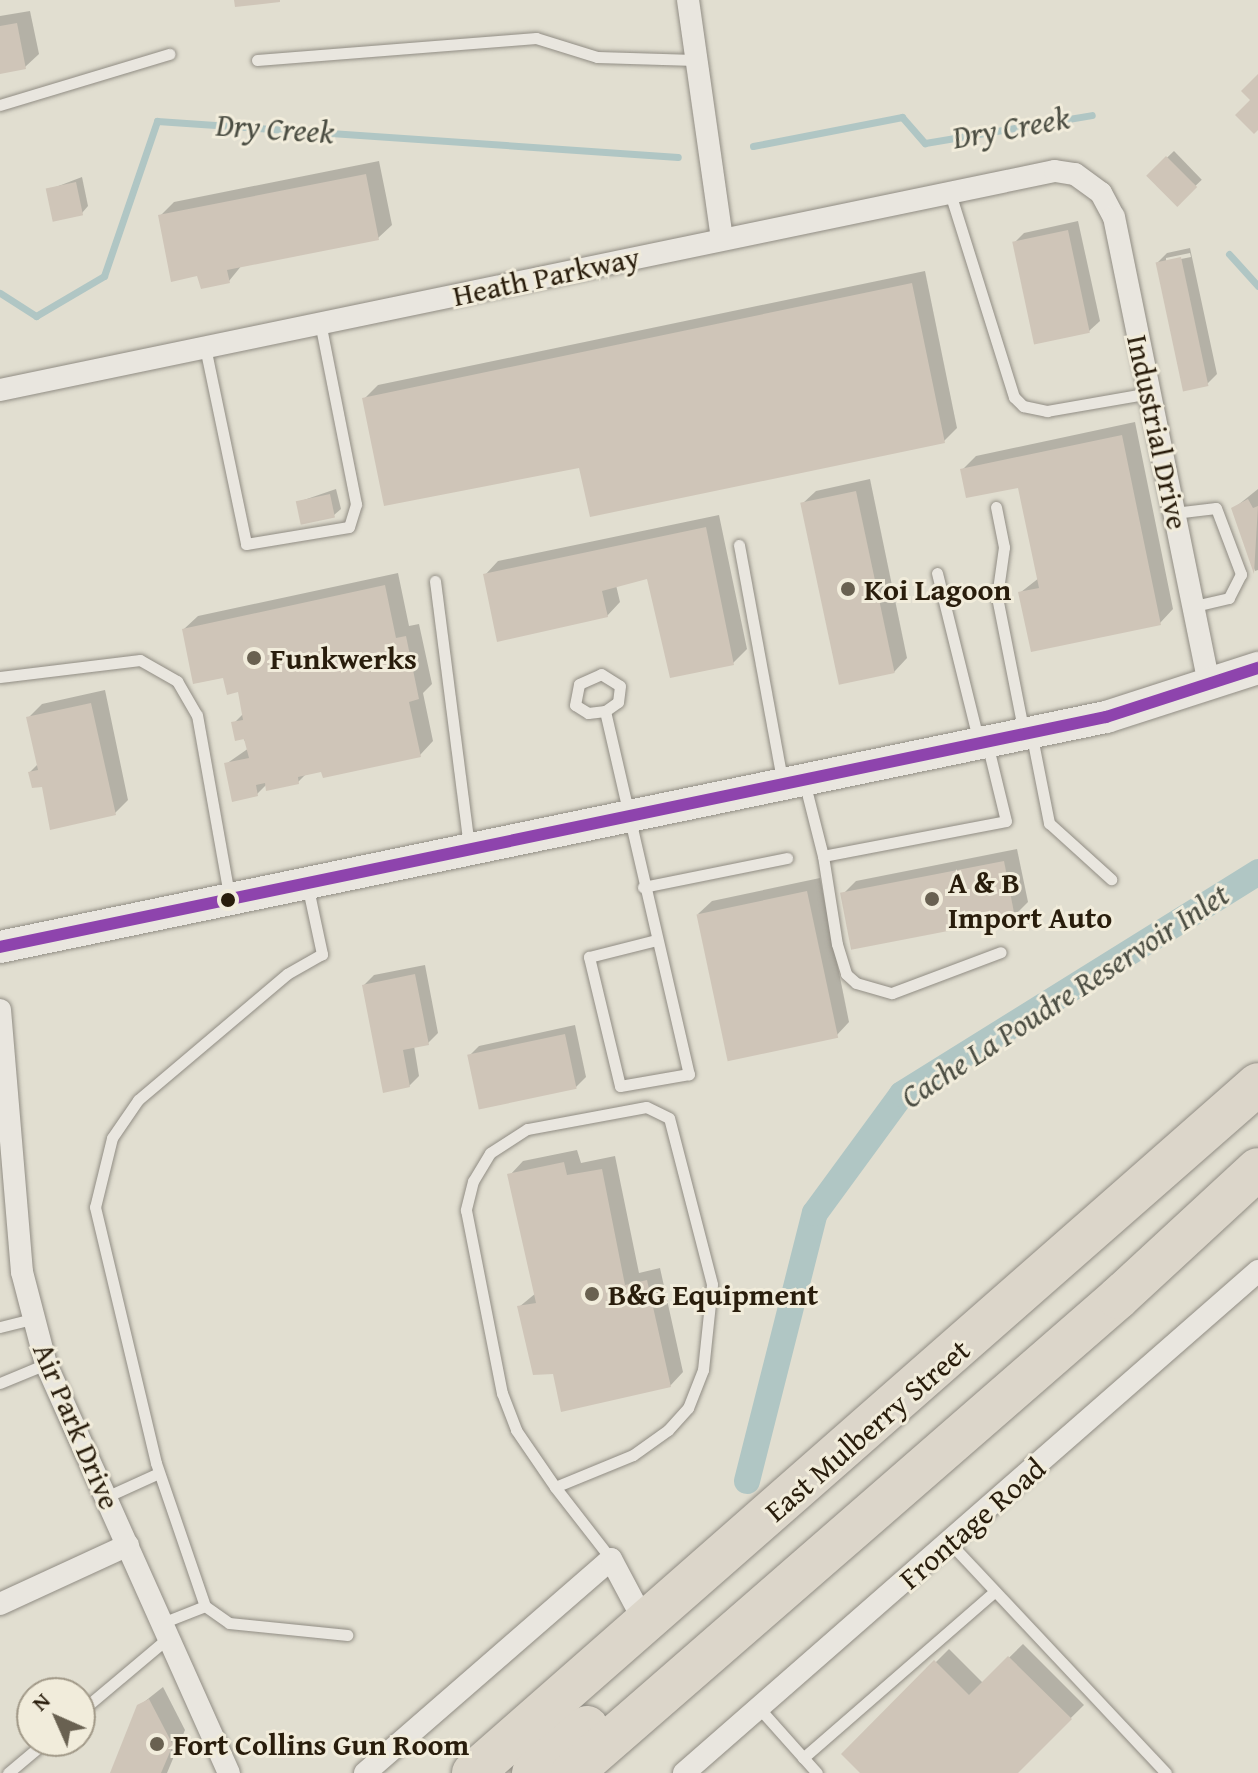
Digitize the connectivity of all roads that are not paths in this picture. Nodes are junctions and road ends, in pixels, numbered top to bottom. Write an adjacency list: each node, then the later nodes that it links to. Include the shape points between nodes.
1 (688, 0): 4 (street)
2 (169, 54): 5 (lane)
3 (257, 60): 4 (lane, via 536,38 597,57)
4 (695, 60): 8 (street)
5 (0, 105)
6 (1091, 183): 7 (street, Heath Parkway, via 1055,171); 12 (street, Industrial Drive, via 1114,217)
7 (950, 193): 8 (street, Heath Parkway); 12 (lane, via 1004,379 1014,397 1023,406 1047,411)
8 (722, 239): 9 (street, Heath Parkway)
9 (320, 323): 10 (street, Heath Parkway); 10 (lane, via 356,504 349,527 246,544)
10 (205, 347): 11 (street, Heath Parkway)
11 (0, 390)
12 (1150, 393): 14 (street, Industrial Drive)
13 (996, 507): 23 (lane, via 1004,547 997,597)
14 (1174, 513): 18 (street, Industrial Drive); 18 (lane, via 1216,508 1223,516 1240,584 1229,598)
15 (739, 545): 25 (lane)
16 (937, 573): 24 (lane)
17 (435, 581): 27 (lane)
18 (1193, 606): 21 (street, Industrial Drive)
19 (1258, 668): 21 (street)
20 (0, 677): 33 (lane, via 140,660 177,681 197,715)
21 (1210, 687): 23 (street)
22 (605, 711): 26 (lane)
23 (1027, 733): 24 (street); 30 (lane, via 1049,823)
24 (983, 743): 25 (street); 28 (lane, via 1006,821)
25 (794, 782): 26 (street); 28 (lane)
26 (628, 817): 27 (street); 32 (lane)
27 (469, 850): 31 (street)
28 (823, 856): 36 (lane, via 837,944 846,974 856,983 892,993)
29 (787, 858): 32 (lane)
30 (1111, 879)
31 (306, 883): 33 (street); 48 (lane, via 322,954 287,974 138,1100 112,1138 104,1163 95,1207)
32 (643, 887): 34 (lane)
33 (230, 899): 35 (street)
34 (656, 940): 34 (lane, via 689,1074 620,1086 589,957)
35 (0, 947)
36 (1001, 952)
37 (0, 1010): 39 (street, Air Park Drive)
38 (1258, 1084): 57 (highway, East Mulberry Street)
39 (3, 1092): 41 (street, Air Park Drive)
40 (1258, 1169): 47 (highway, East Mulberry Street, via 1118,1298)
41 (5, 1173): 43 (street, Air Park Drive)
42 (1258, 1271): 51 (street, Frontage Road)
43 (33, 1319): 44 (lane); 45 (street, Air Park Drive)
44 (0, 1327)
45 (46, 1364): 46 (lane); 50 (street, Air Park Drive)
46 (0, 1383)
47 (963, 1428): 68 (highway, via 731,1603); 69 (highway, East Mulberry Street)
48 (159, 1473): 50 (lane); 56 (lane)
49 (555, 1487): 49 (lane, via 516,1430 502,1393 466,1210 473,1181 490,1153 527,1129 646,1107 669,1118 712,1284 703,1370 688,1408 668,1430 633,1455); 53 (lane)
50 (106, 1497): 52 (street, Air Park Drive)
51 (949, 1542): 54 (lane); 61 (street, Frontage Road)
52 (128, 1545): 55 (street); 58 (street, Air Park Drive)
53 (611, 1559): 57 (street); 66 (street)
54 (995, 1591): 63 (lane); 72 (lane)
55 (0, 1604)
56 (205, 1606): 58 (lane); 59 (lane, via 229,1623)
57 (645, 1623): 67 (highway, East Mulberry Street)
58 (165, 1630): 60 (lane); 65 (street, Air Park Drive)
59 (347, 1635)
60 (96, 1697)
61 (759, 1708): 63 (lane); 70 (street, Frontage Road)
62 (27, 1757): 64 (lane)
63 (803, 1758): 71 (lane)
64 (8, 1773)
65 (229, 1773)
66 (365, 1773)
67 (473, 1773)
68 (533, 1773)
69 (572, 1773)
70 (684, 1773)
71 (817, 1773)
72 (1166, 1773)

